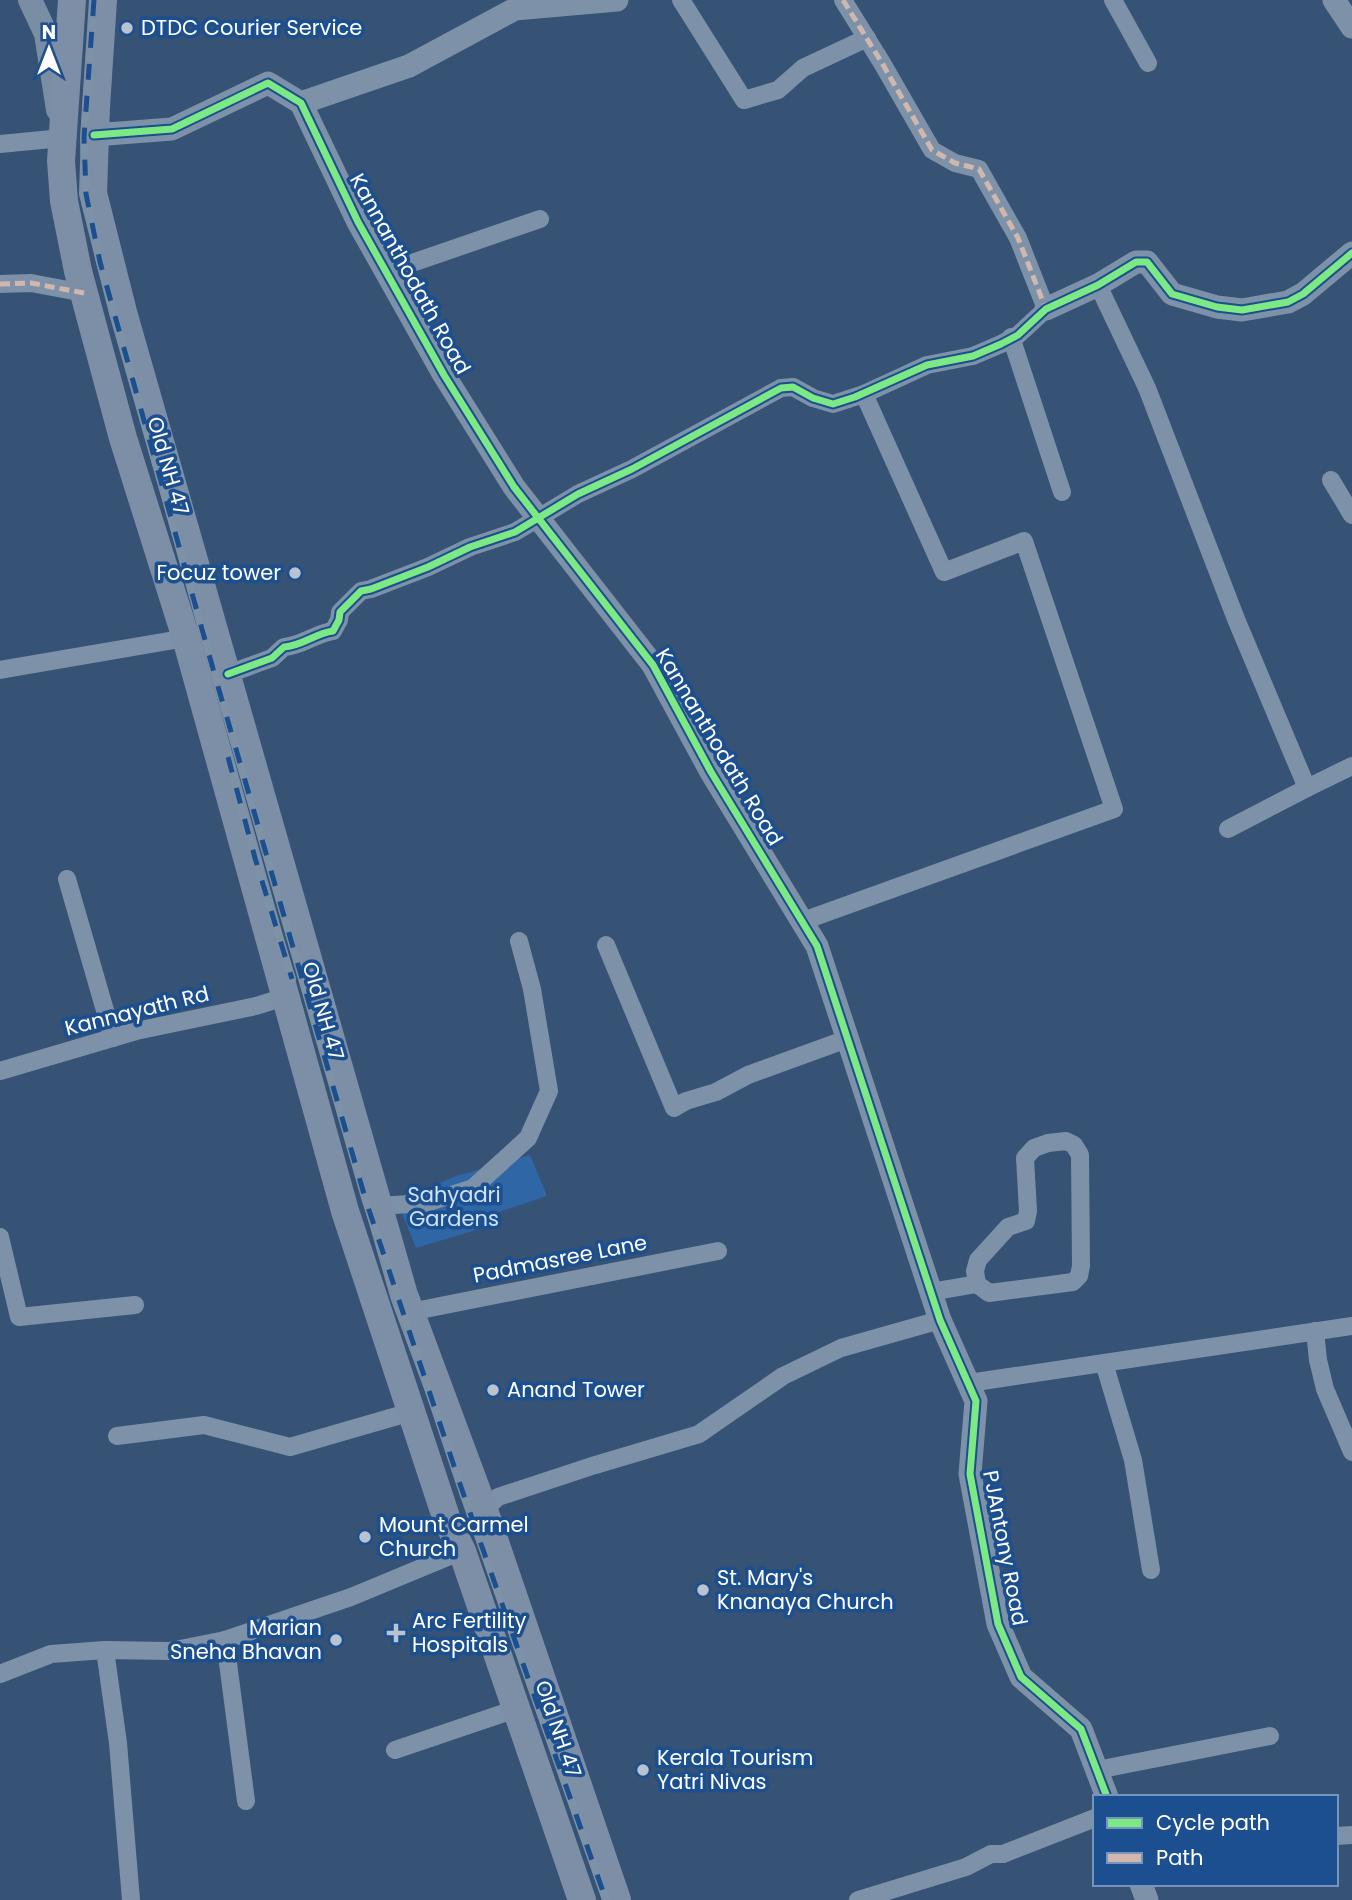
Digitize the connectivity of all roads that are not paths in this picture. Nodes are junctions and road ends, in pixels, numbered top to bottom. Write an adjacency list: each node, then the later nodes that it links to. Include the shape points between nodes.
1 (30, 0): 15 (main road, via 46,34)
2 (72, 0): 15 (main road, Old NH 47)
3 (103, 0): 14 (main road, Old NH 47)
4 (617, 0): 9 (street)
5 (681, 0): 11 (street, via 744,100 778,90 803,68)
6 (844, 0): 11 (street)
7 (1113, 0): 12 (street)
8 (1334, 0): 10 (street)
9 (528, 4): 13 (street, via 409,66)
10 (1352, 27)
11 (867, 38): 23 (street, via 932,150 978,169 1018,238)
12 (1148, 63)
13 (301, 103): 14 (street, via 268,83 172,129); 19 (street, Kannanthodath Road)
14 (94, 135): 26 (main road, Old NH 47, via 93,193)
15 (62, 138): 16 (street); 22 (main road, Old NH 47, via 64,201)
16 (0, 144)
17 (540, 219): 19 (street)
18 (1352, 253): 21 (street, via 1303,294 1260,308 1217,307 1172,294 1147,262 1136,262)
19 (386, 272): 31 (street, Kannanthodath Road, via 444,375)
20 (0, 284): 22 (street, via 31,283)
21 (1098, 285): 23 (street); 36 (street, via 1147,388 1236,620)
22 (84, 293): 27 (main road, Old NH 47)
23 (1046, 309): 24 (street)
24 (1011, 337): 25 (street, via 973,356 919,368); 29 (street)
25 (864, 394): 31 (street, via 833,404 793,387 781,388); 39 (street, via 944,572 1024,541 1114,809)
26 (158, 429): 27 (main road); 34 (main road, Old NH 47)
27 (123, 438): 32 (main road, Old NH 47)
28 (1331, 480): 30 (street)
29 (1062, 492)
30 (1352, 515)
31 (538, 517): 34 (street, via 515,532 361,591 340,612 333,631 284,647 272,659); 39 (street, Kannanthodath Road, via 653,665 711,772)
32 (186, 638): 33 (street); 42 (main road, Old NH 47)
33 (0, 670)
34 (228, 674): 46 (main road, Old NH 47)
35 (1352, 766): 36 (street)
36 (1307, 788): 37 (street)
37 (1227, 829)
38 (67, 878): 43 (street)
39 (803, 921): 44 (street, Kannanthodath Road, via 817,946)
40 (519, 941): 46 (street, via 549,1091 528,1138 473,1188 426,1203)
41 (606, 945): 44 (street, via 674,1108)
42 (285, 997): 43 (street, Kannayath Rd); 51 (main road, Old NH 47)
43 (113, 1038): 45 (street, Kannayath Rd)
44 (847, 1039): 50 (street, Kannanthodath Road)
45 (0, 1071)
46 (377, 1206): 52 (main road, Old NH 47)
47 (0, 1237): 53 (street, via 19,1317)
48 (718, 1251): 52 (street, Padmasree Lane)
49 (977, 1284): 49 (street, via 989,1293 1073,1282 1079,1276 1080,1155 1074,1145 1048,1143 1025,1158 1026,1221 1008,1227 978,1260); 50 (street)
50 (930, 1292): 54 (street, Kannanthodath Road)
51 (375, 1303): 52 (main road); 59 (main road, Old NH 47)
52 (407, 1304): 62 (main road, Old NH 47)
53 (135, 1305)
54 (940, 1320): 58 (street, PJAntony Road); 62 (street, via 841,1348 783,1376 699,1434 498,1497)
55 (1352, 1325): 56 (street)
56 (1314, 1331): 57 (street); 61 (street, via 1325,1389)
57 (1104, 1363): 58 (street); 64 (street, via 1133,1460)
58 (969, 1383): 71 (street, PJAntony Road, via 976,1401 970,1474 998,1624 1021,1677 1081,1729)
59 (411, 1412): 60 (street, via 290,1447 204,1425); 63 (main road, Old NH 47)
60 (117, 1436)
61 (1352, 1452)
62 (484, 1510): 77 (main road, Old NH 47)
63 (462, 1551): 65 (street, via 351,1597); 68 (main road, Old NH 47)
64 (1151, 1570)
65 (225, 1640): 66 (street, via 170,1651); 73 (street)
66 (105, 1650): 67 (street, via 51,1654); 75 (street)
67 (2, 1668)
68 (516, 1709): 70 (street); 76 (main road, Old NH 47)
69 (1269, 1736): 71 (street)
70 (395, 1750)
71 (1097, 1770): 72 (street, PJAntony Road)
72 (1106, 1795)
73 (246, 1801)
74 (1093, 1819): 78 (street, via 966,1867)
75 (131, 1900)
76 (582, 1900)
77 (617, 1900)
78 (858, 1900)

